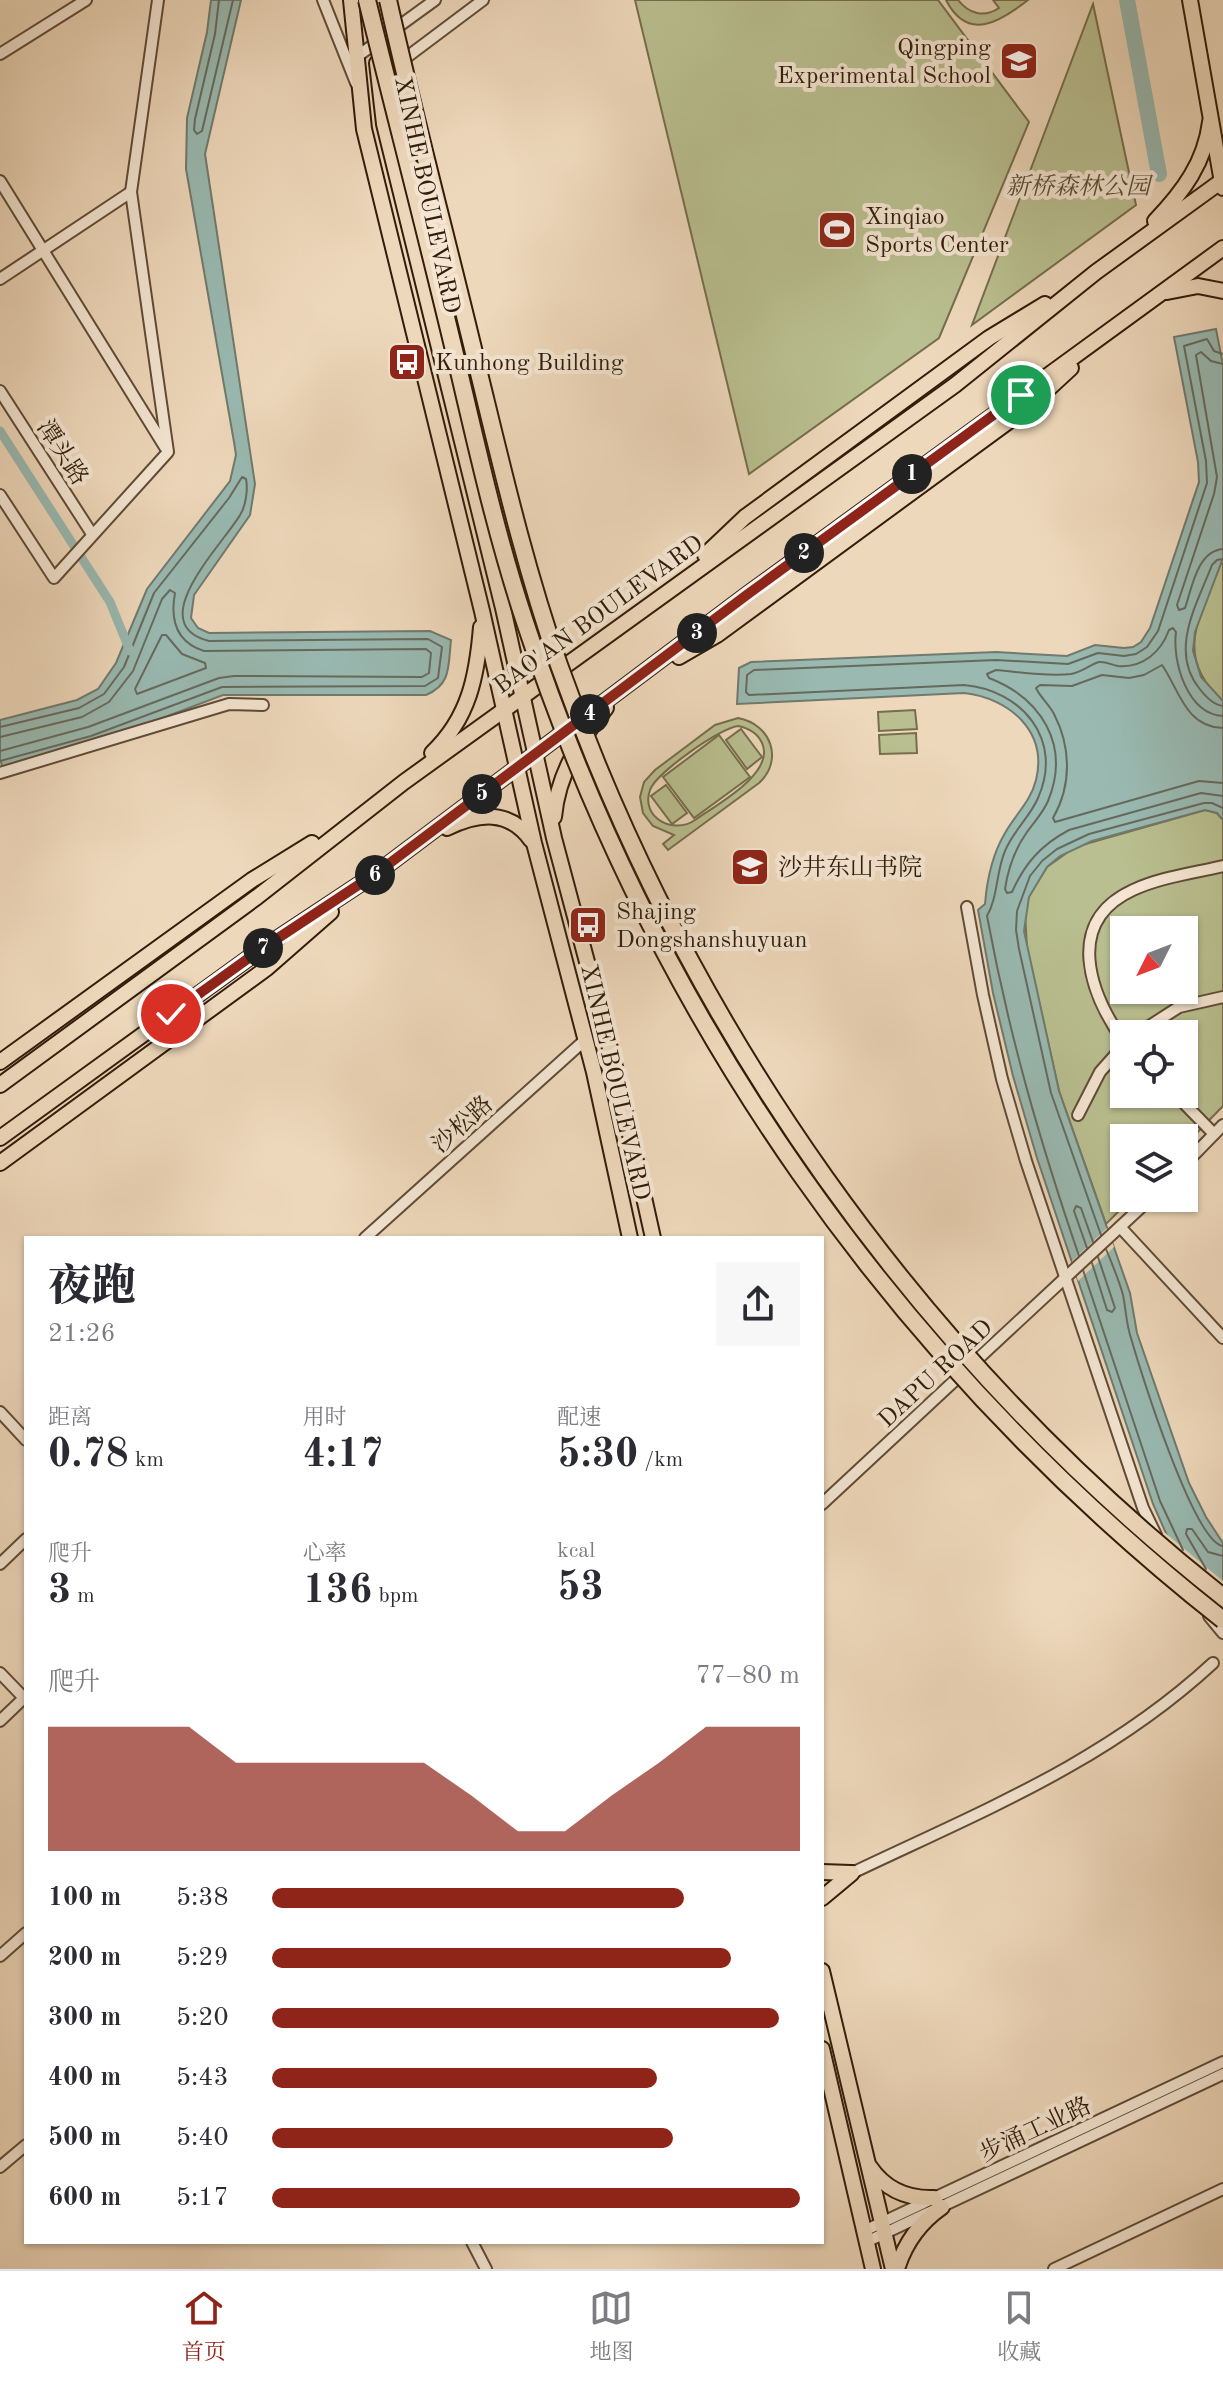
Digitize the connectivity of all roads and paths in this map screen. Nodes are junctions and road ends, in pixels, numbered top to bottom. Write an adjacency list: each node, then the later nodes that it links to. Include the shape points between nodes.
1 (86, 0): 11 (street)
2 (158, 0): 18 (street)
3 (374, 0): 10 (main road, XINHE BOULEVARD)
4 (388, 0): 73 (highway, bridge, via 531,579 596,761 683,947 787,1123 908,1288 1046,1439)
5 (435, 0): 10 (street)
6 (483, 0): 13 (street)
7 (1190, 0): 15 (main road)
8 (357, 2): 9 (street, via 340,13); 12 (main road, XINHE BOULEVARD); 74 (highway, bridge, via 509,572 578,768 666,956 771,1134 902,1310 1060,1480)
9 (325, 5): 14 (street)
10 (376, 43): 12 (street); 13 (main road, XINHE BOULEVARD)
11 (0, 54)
12 (355, 58): 14 (main road, XINHE BOULEVARD)
13 (379, 79): 29 (main road, XINHE BOULEVARD, via 384,124)
14 (358, 88): 30 (main road, XINHE BOULEVARD)
15 (1210, 109): 17 (main road); 19 (main road, via 1206,140 1192,176)
16 (0, 181): 21 (street)
17 (1222, 183): 19 (main road, BAO'AN BOULEVARD)
18 (131, 192): 21 (street); 26 (street)
19 (1129, 248): 31 (main road, BAO'AN BOULEVARD, via 955,385)
20 (1223, 248): 24 (main road)
21 (43, 251): 22 (street); 26 (street)
22 (0, 279)
23 (1223, 291): 24 (main road, via 1185,287)
24 (1156, 297): 32 (main road)
25 (0, 391): 28 (street, 潭头路)
26 (168, 452): 28 (street)
27 (0, 495): 28 (street, via 54,578)
28 (92, 534)
29 (503, 608): 31 (main road, via 511,628 536,649 567,654); 33 (main road, XINHE BOULEVARD)
30 (482, 611): 35 (main road, XINHE BOULEVARD); 39 (main road, via 477,671 466,708 450,734)
31 (588, 648): 33 (main road, BAO'AN BOULEVARD)
32 (619, 693): 36 (main road); 41 (main road, via 568,763 558,792)
33 (522, 696): 35 (main road, BAO'AN BOULEVARD); 36 (main road, XINHE BOULEVARD)
34 (263, 705): 38 (street, via 229,704)
35 (504, 710): 37 (main road, XINHE BOULEVARD); 39 (main road, BAO'AN BOULEVARD)
36 (535, 754): 37 (main road); 41 (main road, XINHE BOULEVARD)
37 (517, 768): 42 (main road); 43 (main road, XINHE BOULEVARD)
38 (0, 773)
39 (404, 782): 40 (main road, BAO'AN BOULEVARD)
40 (364, 811): 52 (main road, via 252,880); 53 (main road, BAO'AN BOULEVARD, via 257,897)
41 (554, 838): 65 (main road, XINHE BOULEVARD, via 615,1067)
42 (418, 842): 43 (main road, via 467,818 486,815 513,822); 45 (main road)
43 (534, 843): 50 (main road, XINHE BOULEVARD)
44 (1223, 866): 49 (street, via 1134,889 1099,920 1088,953 1090,976)
45 (378, 872): 58 (main road, via 257,952); 60 (main road, via 267,968)
46 (967, 907): 66 (street, via 1002,1079 1026,1161)
47 (1223, 997): 48 (street, via 1179,1007)
48 (1159, 1020)
49 (1110, 1022)
50 (585, 1040): 63 (street, 沙松路); 64 (main road, XINHE BOULEVARD)
51 (1110, 1060): 55 (street)
52 (0, 1062)
53 (0, 1085)
54 (1189, 1108): 57 (street)
55 (1078, 1115)
56 (1223, 1125): 57 (street)
57 (1214, 1134): 59 (street)
58 (0, 1138)
59 (1198, 1151)
60 (0, 1163)
61 (1137, 1212): 62 (street)
62 (1121, 1228): 66 (street, DAPU ROAD); 67 (street)
63 (367, 1236)
64 (630, 1236)
65 (653, 1236)
66 (1071, 1275): 70 (street, DAPU ROAD); 75 (street, via 1143,1508 1179,1574)
67 (1223, 1338)
68 (0, 1412): 69 (street)
69 (24, 1438)
70 (824, 1502)
71 (24, 1541): 72 (street)
72 (0, 1564)
73 (1223, 1597)
74 (1223, 1620)
75 (1223, 1633)
76 (1213, 1663): 82 (street, via 1155,1713 1080,1762)
77 (0, 1673): 78 (street)
78 (24, 1698)
79 (24, 1700): 80 (street)
80 (0, 1721)
81 (824, 1872): 82 (main road)
82 (852, 1873): 83 (main road)
83 (824, 1896)
84 (24, 1935): 85 (street)
85 (0, 1956)
86 (824, 1979): 91 (main road)
87 (824, 2058): 96 (main road)
88 (1223, 2062): 94 (street, 步涌工业路)
89 (1223, 2074): 94 (street, 步涌工业路)
90 (24, 2147): 92 (street)
91 (867, 2162): 94 (main road, via 895,2190); 95 (main road)
92 (0, 2167)
93 (1223, 2189): 101 (street)
94 (938, 2202): 95 (street, 步涌工业路); 100 (main road)
95 (883, 2228): 96 (street, 步涌工业路); 100 (main road)
96 (865, 2237): 99 (main road)
97 (473, 2244): 98 (street)
98 (486, 2269)
99 (873, 2269)
100 (895, 2269)
101 (1054, 2269)

